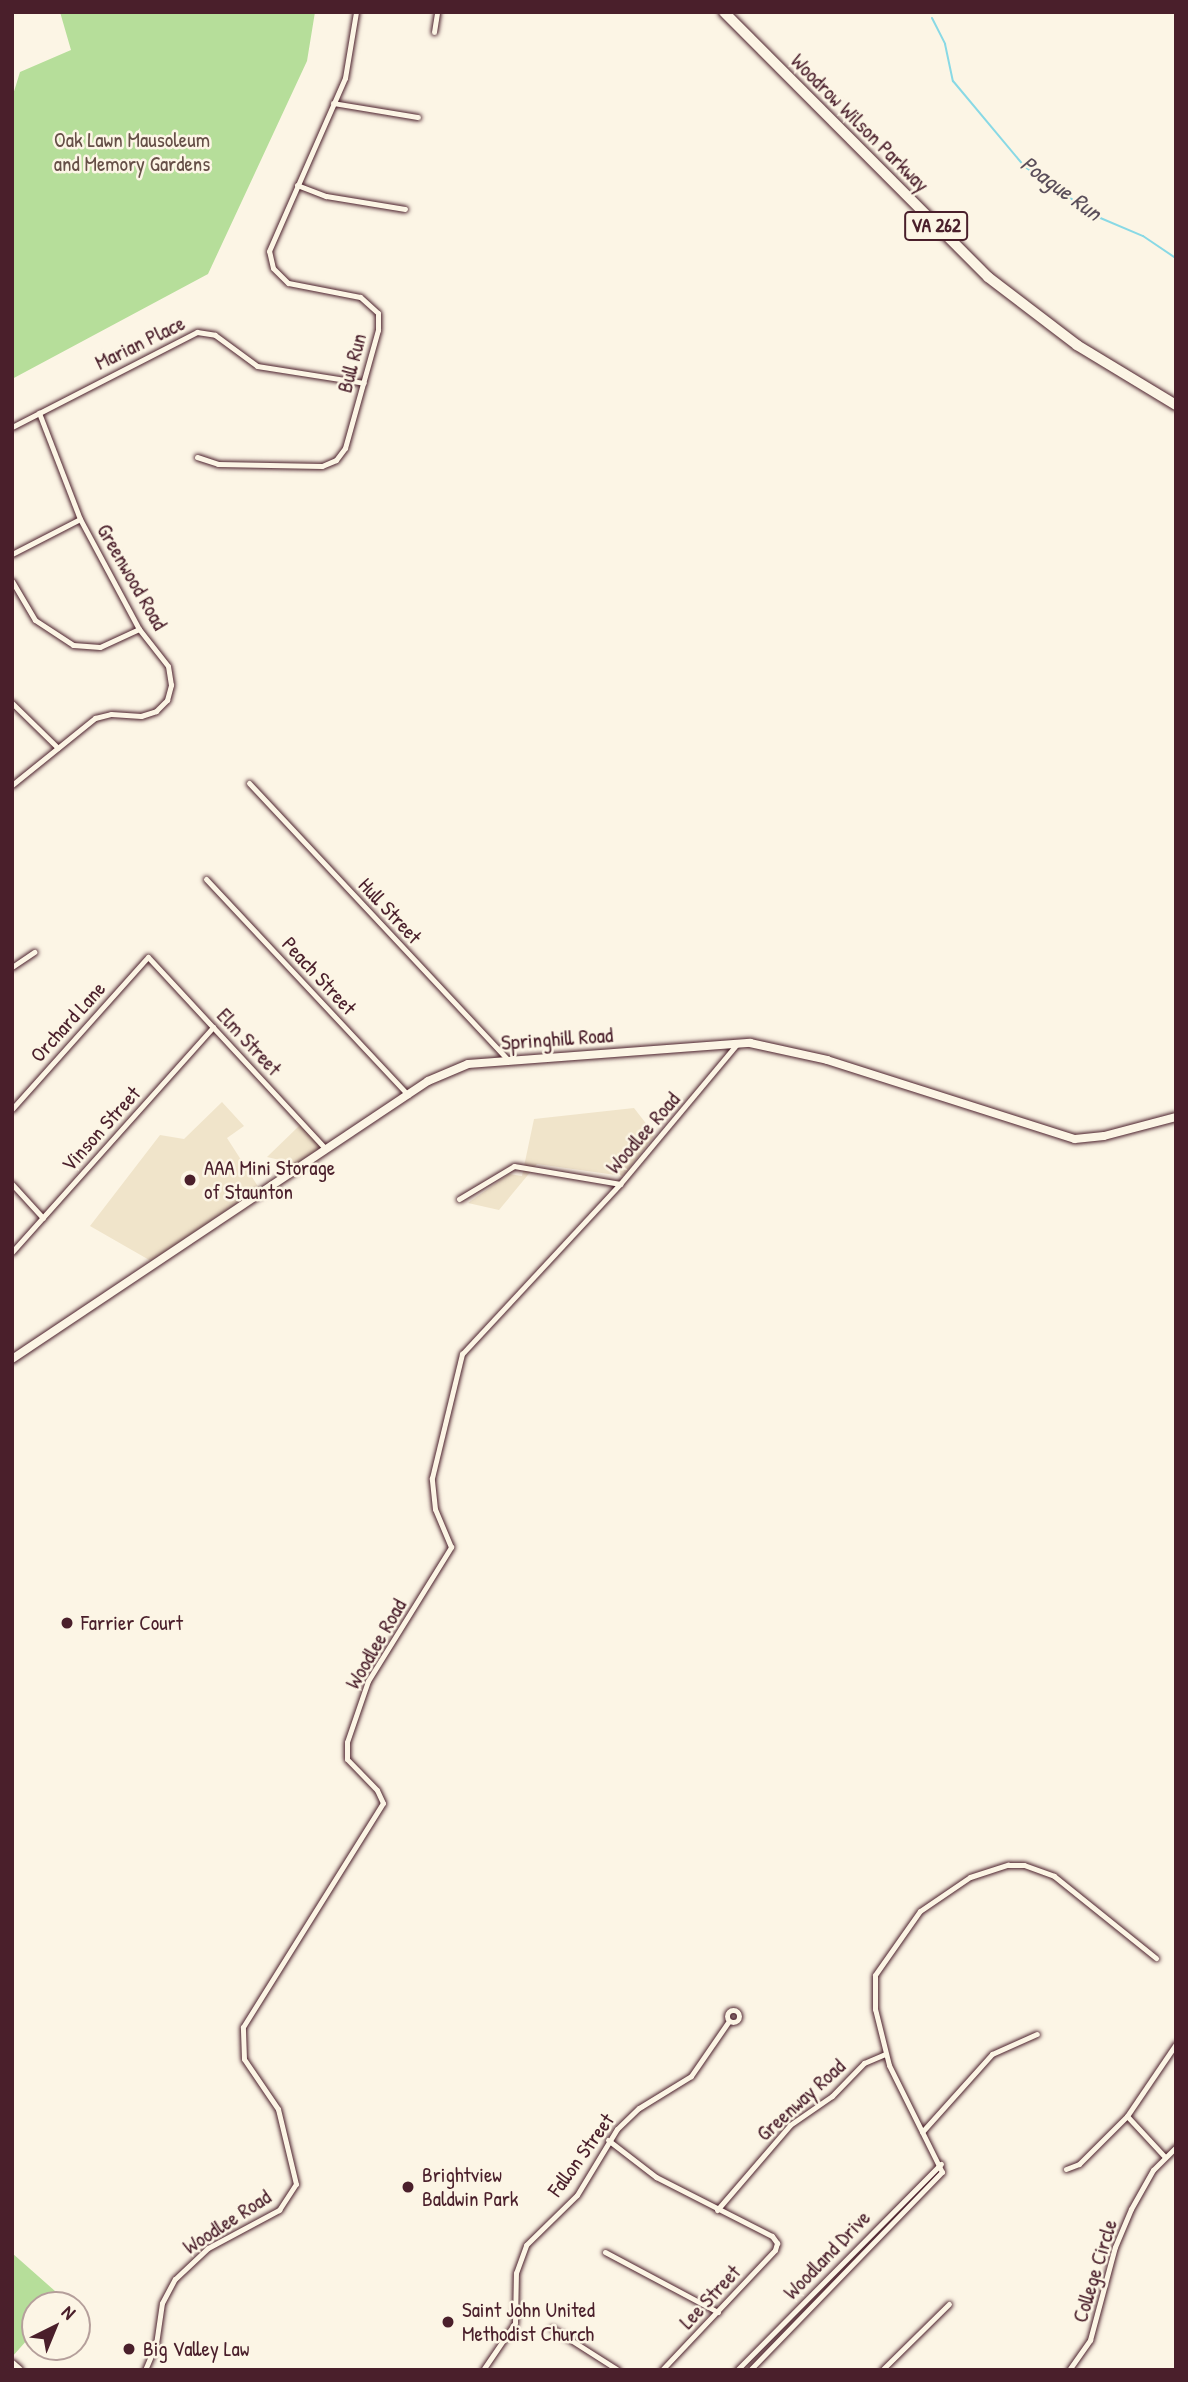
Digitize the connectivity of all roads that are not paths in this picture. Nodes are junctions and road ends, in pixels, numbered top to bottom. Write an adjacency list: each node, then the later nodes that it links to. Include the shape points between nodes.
1 (356, 12): 5 (street, Bull Run, via 347,72)
2 (437, 12): 4 (street)
3 (724, 12): 10 (highway, Woodrow Wilson Parkway / VA 262, via 995,284 1077,345)
4 (434, 32)
5 (333, 103): 6 (street); 7 (street, Bull Run)
6 (418, 117)
7 (297, 185): 8 (street, via 326,196); 9 (street, Bull Run, via 270,243 271,263 292,285 360,297 374,306 379,324)
8 (405, 209)
9 (363, 383): 11 (street, Marian Place, via 257,366 215,335 197,332); 13 (street, Bull Run, via 345,448 328,465 218,464)
10 (1176, 405)
11 (39, 413): 12 (street, Marian Place); 14 (street, Greenwood Road)
12 (12, 426)
13 (197, 457)
14 (80, 519): 15 (street); 17 (street, Greenwood Road)
15 (12, 554)
16 (12, 580): 17 (street, via 35,620 73,645 100,647)
17 (139, 629): 19 (street, Greenwood Road, via 170,670 171,688 165,702 144,716 96,717)
18 (12, 703): 19 (street)
19 (58, 748): 21 (street, Greenwood Road)
20 (248, 783): 28 (street, Hull Street)
21 (12, 785)
22 (206, 878): 29 (street, Peach Street)
23 (34, 952): 25 (street)
24 (148, 957): 26 (street, Elm Street); 30 (street, Orchard Lane)
25 (12, 967)
26 (213, 1027): 32 (street, Elm Street); 36 (street, Vinson Street)
27 (737, 1042): 28 (street, Springhill Road); 31 (street, Springhill Road, via 796,1051 1075,1139); 34 (street, Woodlee Road)
28 (508, 1060): 29 (street, Springhill Road, via 454,1068)
29 (408, 1095): 32 (street, Springhill Road)
30 (12, 1109)
31 (1176, 1117)
32 (327, 1149): 38 (street, Springhill Road)
33 (12, 1184): 36 (street)
34 (620, 1184): 35 (street, via 514,1166); 58 (street, Woodlee Road, via 461,1357 432,1479 435,1509 451,1547 368,1681 346,1748 347,1759 377,1790 383,1803 243,2027 244,2059 281,2116 296,2184 279,2210 208,2248 178,2275 162,2303 156,2344)
35 (460, 1199)
36 (43, 1218): 37 (street, Vinson Street)
37 (12, 1252)
38 (12, 1359)
39 (1156, 1958): 43 (street, via 1054,1876 1024,1866 990,1869 946,1891 920,1911 875,1975 874,2009)
40 (729, 2021): 46 (street, Fallon Street, via 691,2076 635,2111)
41 (1037, 2034): 45 (street, via 992,2054)
42 (1176, 2044): 44 (street)
43 (885, 2054): 45 (street); 51 (street, Greenway Road, via 862,2065 832,2096 790,2126)
44 (1127, 2116): 48 (street); 50 (street, via 1079,2164)
45 (922, 2133): 49 (street)
46 (608, 2140): 51 (street, via 656,2177); 59 (street, Fallon Street, via 577,2195 523,2250 516,2273 515,2323)
47 (1176, 2147): 48 (street, College Circle)
48 (1165, 2157): 65 (street, College Circle, via 1131,2209 1115,2247 1090,2340)
49 (942, 2164): 62 (street, Woodland Drive); 63 (street, Woodland Drive, via 942,2172)
50 (1066, 2169)
51 (717, 2210): 54 (street, Lee Street, via 772,2236 777,2244)
52 (605, 2252): 54 (street)
53 (949, 2305): 64 (street)
54 (718, 2312): 61 (street, Lee Street)
55 (552, 2328): 60 (street)
56 (12, 2364): 57 (street)
57 (19, 2370)
58 (145, 2370)
59 (483, 2370)
60 (618, 2370)
61 (662, 2370)
62 (737, 2370)
63 (750, 2370)
64 (882, 2370)
65 (1069, 2370)

